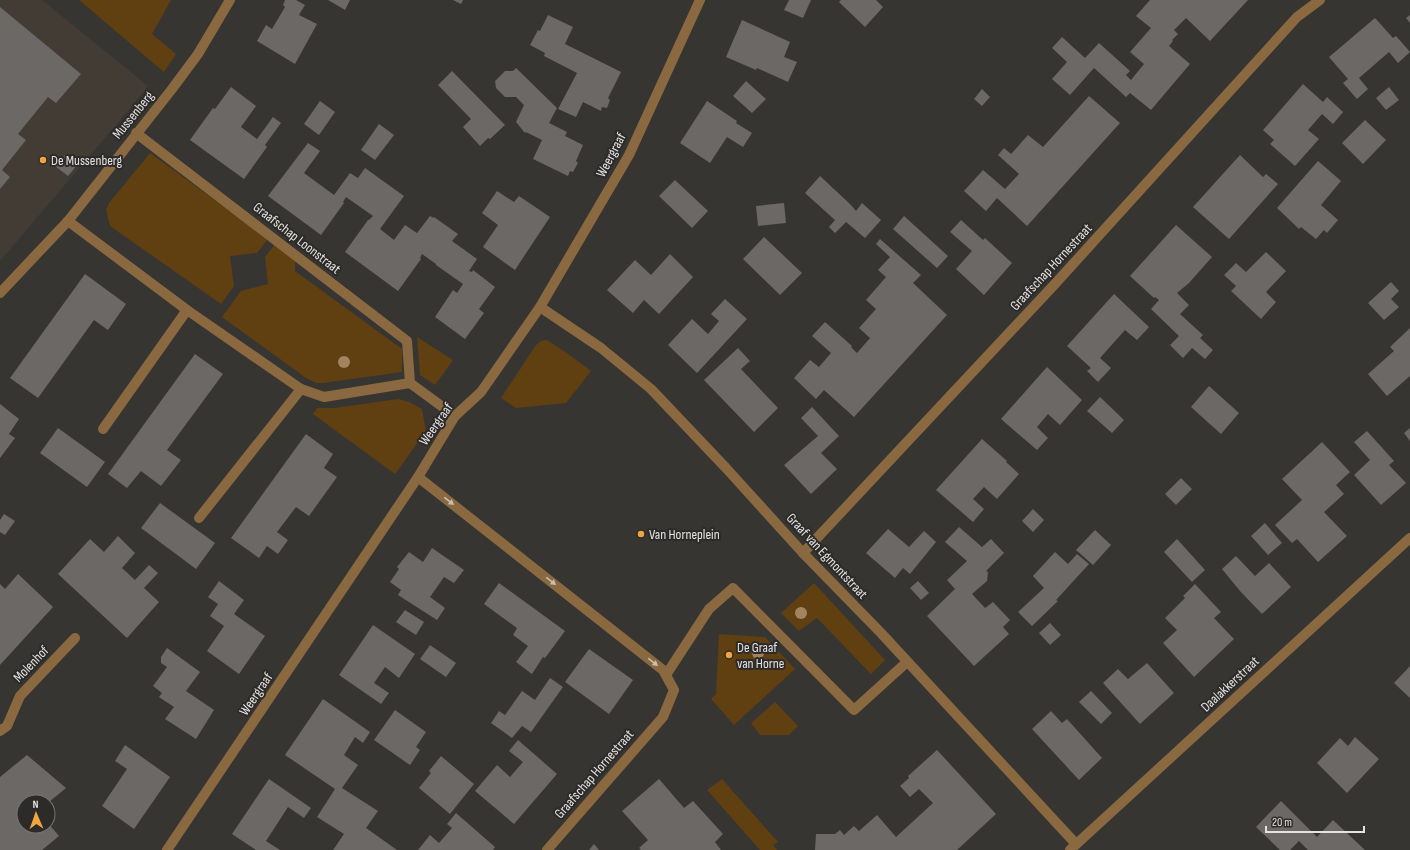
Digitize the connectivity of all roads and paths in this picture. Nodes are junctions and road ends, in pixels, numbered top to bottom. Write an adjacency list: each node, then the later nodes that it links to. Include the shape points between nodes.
1 (230, 0): 4 (street, Mussenberg, via 198,54)
2 (700, 0): 7 (street, Weergraaf, via 629,155)
3 (1320, 0): 16 (street, Graafschap Hornestraat, via 1297,17 1054,284)
4 (136, 133): 5 (street, Mussenberg); 9 (street, Graafschap Loonstraat, via 407,341)
5 (68, 220): 6 (street, Mussenberg); 8 (street)
6 (0, 293)
7 (540, 307): 11 (street, Weergraaf, via 481,392); 16 (street, Graaf van Egmontstraat, via 601,348 651,389)
8 (187, 310): 10 (street); 12 (street)
9 (410, 383): 10 (street, via 324,397); 11 (street)
10 (302, 389): 14 (street)
11 (456, 416): 13 (street, Weergraaf)
12 (103, 429)
13 (418, 477): 19 (street, one-way to 19, via 664,670); 22 (street, Weergraaf)
14 (199, 518)
15 (1410, 538): 21 (street, Daalakkerstraat)
16 (802, 553): 18 (street, Graaf van Egmontstraat)
17 (75, 638): 20 (street, Molenhof, via 20,696 7,726)
18 (907, 662): 19 (street, via 854,710 733,588 709,609); 21 (street, Graaf van Egmontstraat)
19 (666, 675): 23 (street, Graafschap Hornestraat, via 674,690 663,718)
20 (0, 731)
21 (1073, 847)
22 (168, 850)
23 (547, 850)

